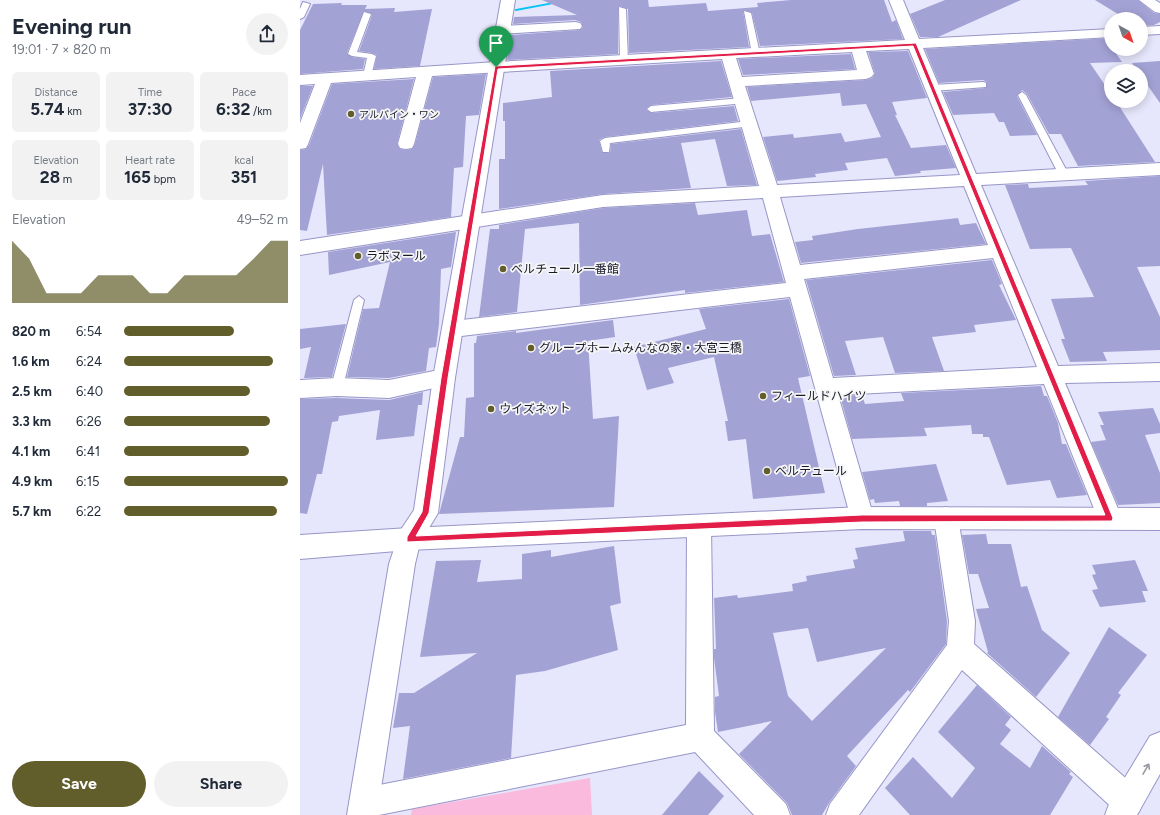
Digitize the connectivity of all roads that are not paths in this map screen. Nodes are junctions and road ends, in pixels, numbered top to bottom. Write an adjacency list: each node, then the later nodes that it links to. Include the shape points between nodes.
1 (508, 0): 11 (street)
2 (896, 0): 15 (street)
3 (1146, 0): 6 (street)
4 (306, 4): 9 (lane)
5 (622, 9): 19 (lane)
6 (1160, 9)
7 (747, 13): 17 (lane)
8 (367, 14): 22 (lane, via 352,54 372,56)
9 (300, 17)
10 (576, 26): 11 (street)
11 (502, 30): 20 (street)
12 (1160, 30): 13 (street)
13 (1148, 31)
14 (1104, 33): 15 (street)
15 (914, 44): 16 (street); 27 (street)
16 (858, 48): 17 (street); 25 (street, via 866,74)
17 (756, 54): 18 (street)
18 (728, 55): 19 (street); 25 (street)
19 (624, 61): 20 (street)
20 (496, 67): 21 (street); 39 (street)
21 (425, 72): 22 (street); 33 (street)
22 (367, 76): 23 (street)
23 (325, 78): 24 (street); 32 (street)
24 (300, 80)
25 (736, 82): 29 (street)
26 (983, 85): 27 (lane)
27 (933, 88): 37 (street)
28 (1022, 95): 36 (lane)
29 (742, 101): 30 (lane); 31 (street)
30 (651, 110)
31 (749, 124): 34 (lane, via 605,141); 38 (street)
32 (300, 144)
33 (406, 144)
34 (606, 150)
35 (1160, 169): 36 (street)
36 (1064, 175): 37 (street)
37 (970, 180): 38 (street); 41 (street)
38 (770, 192): 39 (street, via 603,201); 42 (street)
39 (471, 222): 40 (street); 44 (street)
40 (300, 248)
41 (1000, 251): 42 (street); 46 (street)
42 (795, 281): 44 (street); 49 (street)
43 (359, 300): 48 (lane)
44 (453, 329): 47 (street)
45 (1160, 372): 46 (street)
46 (1050, 375): 49 (street); 53 (street)
47 (444, 378): 48 (street, via 389,389); 56 (street, via 426,513)
48 (337, 387): 50 (street)
49 (825, 387): 51 (street)
50 (300, 389)
51 (862, 518): 52 (street); 55 (street)
52 (946, 518): 53 (street); 58 (street, via 962,621)
53 (1110, 518): 54 (street)
54 (1160, 519)
55 (699, 526): 56 (street); 59 (street)
56 (409, 539): 57 (street); 62 (street, via 402,564)
57 (300, 547)
58 (960, 650): 61 (street); 64 (street)
59 (700, 736): 62 (street); 63 (street)
60 (1160, 746): 61 (street, one-way to 60)
61 (1124, 808)
62 (363, 809)
63 (775, 815)
64 (841, 815)

